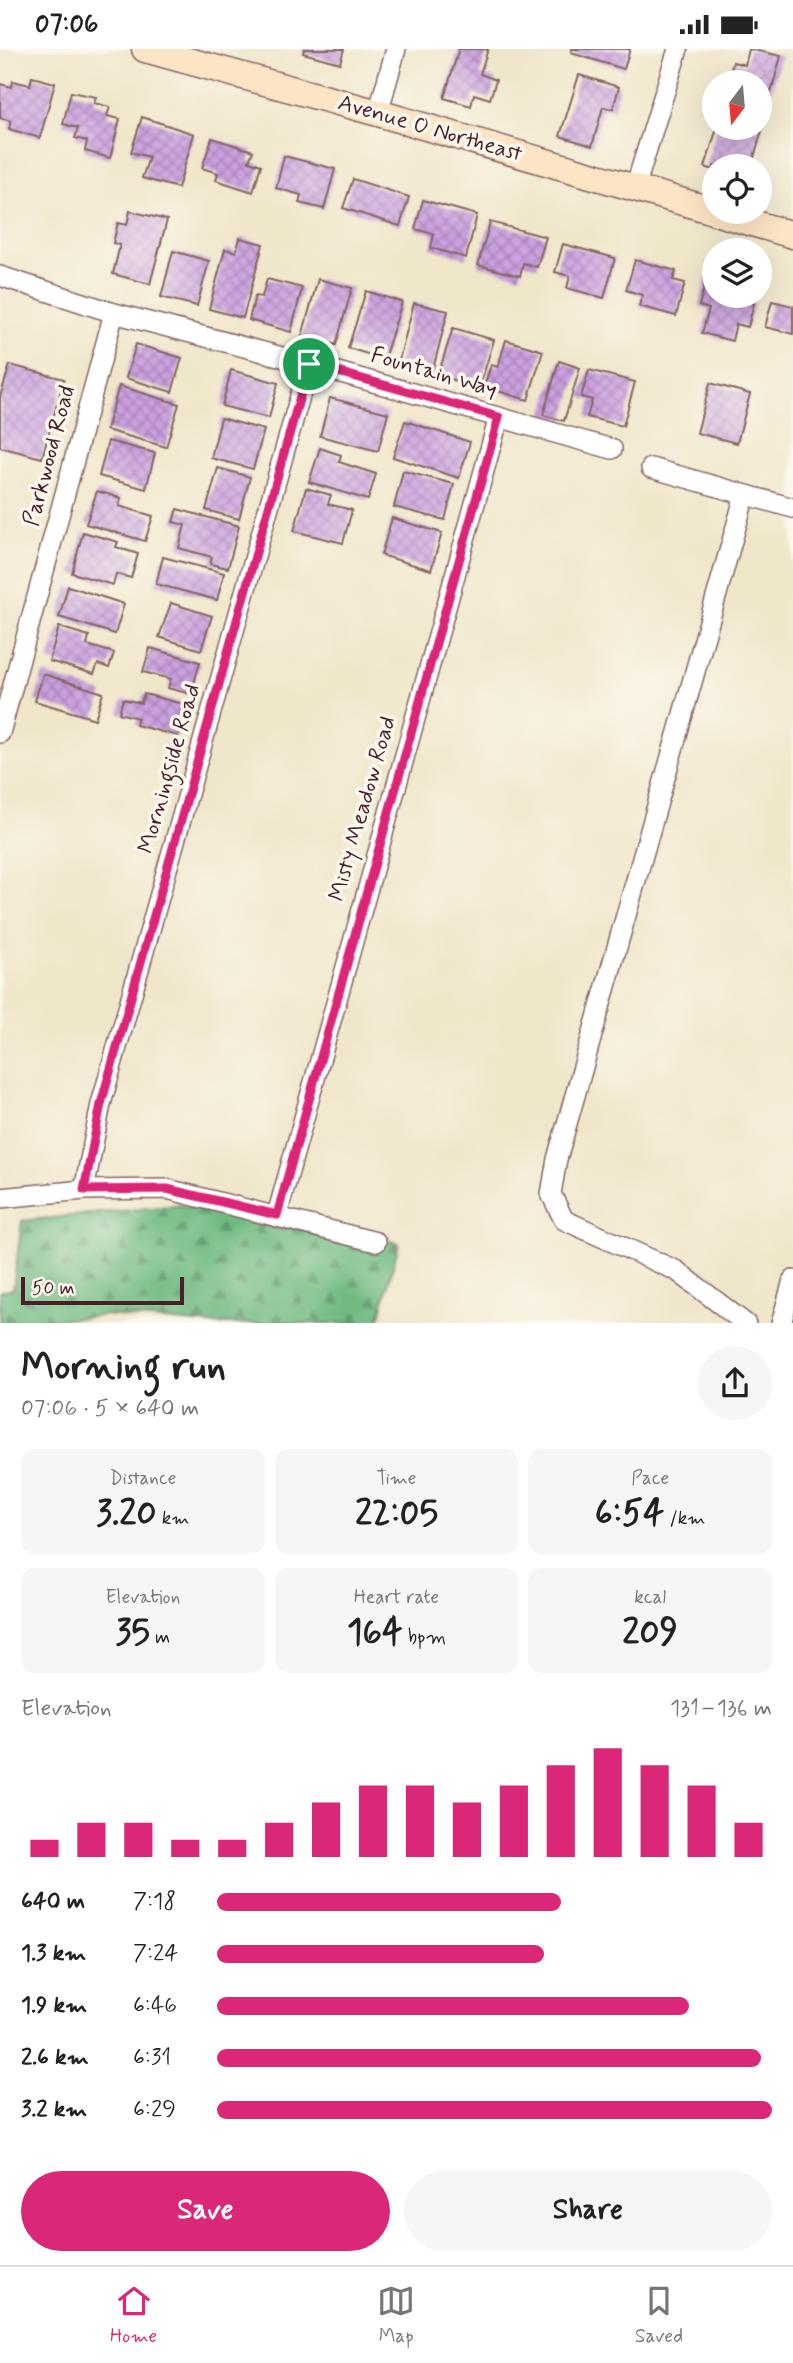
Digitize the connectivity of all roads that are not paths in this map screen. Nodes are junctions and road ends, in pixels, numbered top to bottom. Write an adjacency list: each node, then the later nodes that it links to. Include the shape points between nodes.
1 (145, 49): 4 (street, Avenue O Northeast)
2 (396, 49): 4 (street)
3 (678, 49): 5 (street)
4 (378, 113): 5 (street, Avenue O Northeast)
5 (635, 188): 6 (street, Avenue O Northeast)
6 (702, 208)
7 (756, 224): 8 (street, Avenue O Northeast)
8 (793, 235)
9 (0, 276): 10 (street, Fountain Way)
10 (114, 313): 11 (street, Fountain Way); 17 (street, Parkwood Road)
11 (309, 364): 12 (street, Fountain Way); 18 (street, Morningside Road, via 101,1104)
12 (499, 417): 13 (street, Fountain Way); 20 (street, Misty Meadow Road)
13 (612, 449)
14 (650, 468): 15 (street)
15 (745, 495): 16 (street); 23 (street, via 557,1159 551,1194 564,1220 677,1271)
16 (793, 508)
17 (0, 733)
18 (84, 1190): 19 (street); 20 (street, via 167,1189)
19 (0, 1198)
20 (277, 1215): 21 (street)
21 (376, 1242)
22 (793, 1280): 24 (street)
23 (745, 1323)
24 (781, 1323)

